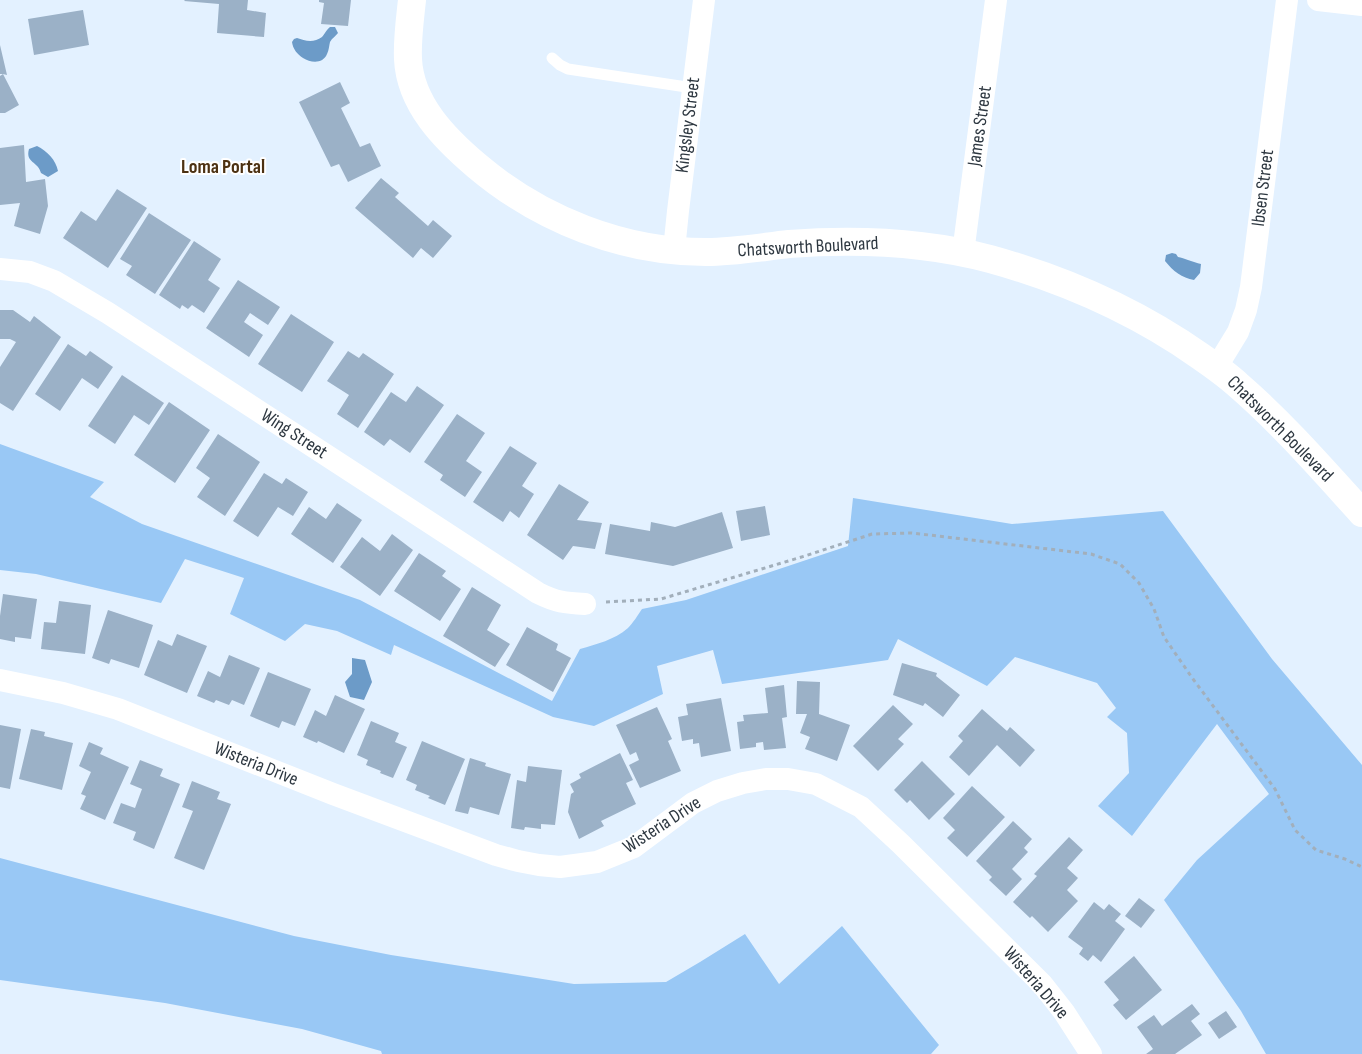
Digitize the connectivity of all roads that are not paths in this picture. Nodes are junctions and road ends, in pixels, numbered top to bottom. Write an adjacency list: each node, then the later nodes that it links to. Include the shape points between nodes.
1 (412, 0): 9 (main road, Chatsworth Boulevard, via 408,50 411,79 431,119 471,161 512,193 596,234 642,246)
2 (704, 0): 8 (street, Kingsley Street)
3 (996, 0): 10 (street, James Street)
4 (1286, 0): 12 (street, Ibsen Street, via 1251,286 1238,332)
5 (1318, 0): 6 (street)
6 (1362, 5)
7 (552, 58): 8 (lane, via 568,69)
8 (693, 88): 9 (street, Kingsley Street)
9 (674, 250): 10 (main road, Chatsworth Boulevard, via 721,252 789,244 872,243)
10 (963, 253): 12 (main road, Chatsworth Boulevard, via 1087,292 1180,342)
11 (0, 269): 14 (street, Wing Street, via 30,272 54,281 538,593 565,603)
12 (1216, 368): 13 (main road, Chatsworth Boulevard, via 1258,403)
13 (1362, 513)
14 (586, 604)
15 (0, 680): 16 (street, Wisteria Drive, via 118,709 496,855 539,865 580,865 614,856 634,847 693,803 743,783 788,779 816,784 861,807 901,844 1042,984)
16 (1091, 1054)

